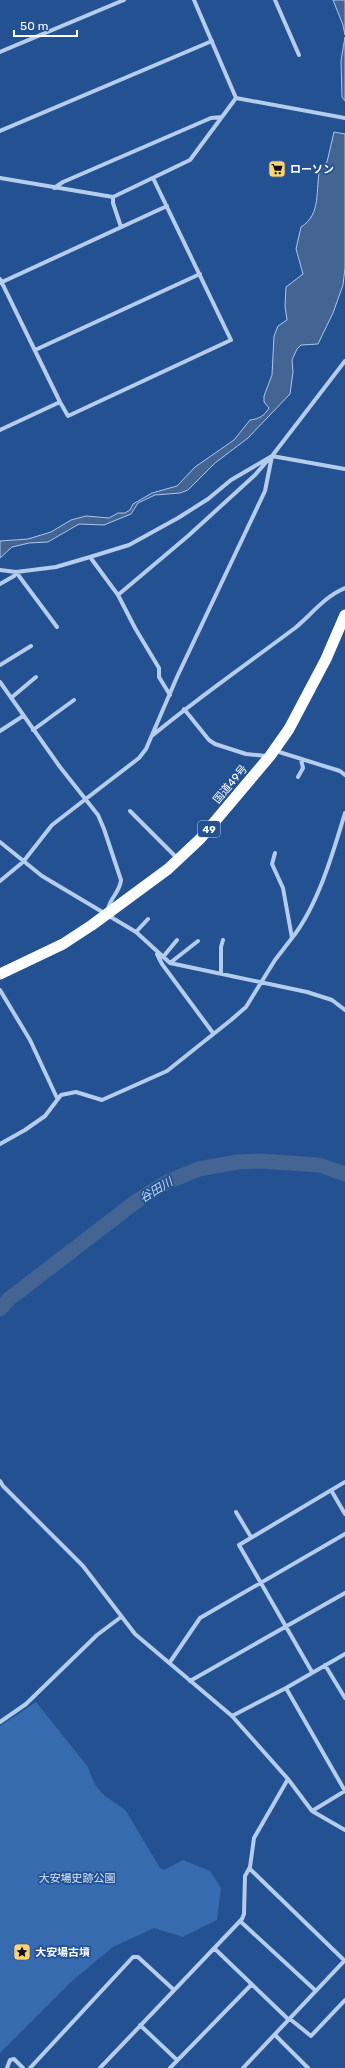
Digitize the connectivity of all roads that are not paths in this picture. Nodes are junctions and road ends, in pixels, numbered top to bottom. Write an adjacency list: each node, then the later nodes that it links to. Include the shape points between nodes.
1 (124, 0): 5 (street)
2 (194, 0): 4 (street)
3 (275, 0): 6 (street)
4 (212, 41): 7 (street); 10 (street)
5 (0, 52)
6 (299, 55)
7 (236, 98): 8 (street); 9 (street)
8 (222, 117): 12 (street, via 190,160); 13 (street, via 211,118)
9 (345, 118)
10 (0, 131)
11 (0, 178): 13 (street)
12 (153, 178): 14 (street); 15 (street)
13 (54, 188): 14 (street)
14 (113, 197): 16 (street)
15 (167, 206): 16 (street); 17 (street)
16 (121, 227): 18 (street)
17 (200, 274): 19 (street); 22 (street, via 231,340 68,416)
18 (0, 281): 19 (street)
19 (36, 350): 22 (street)
20 (345, 361): 21 (street)
21 (343, 369): 24 (street)
22 (60, 402): 23 (street)
23 (0, 430)
24 (272, 456): 25 (street); 26 (street, via 231,480 208,499 178,518 129,545); 31 (street, via 255,475 188,536); 38 (street, via 265,491)
25 (345, 469)
26 (90, 557): 28 (street, via 56,567); 31 (street)
27 (0, 570): 28 (street)
28 (16, 572): 29 (street); 33 (street)
29 (0, 584)
30 (345, 588): 41 (street)
31 (118, 594): 38 (street, via 159,668 158,677)
32 (345, 615): 46 (highway, 国道49号 / 49, via 310,693)
33 (57, 627)
34 (31, 646): 35 (street)
35 (0, 665)
36 (36, 677): 39 (street)
37 (0, 682): 39 (street)
38 (170, 695): 45 (street)
39 (11, 698): 42 (street)
40 (74, 700): 43 (street)
41 (184, 709): 45 (street); 46 (street, via 209,740 216,744 246,754)
42 (23, 716): 43 (street); 44 (street)
43 (33, 730): 50 (street)
44 (0, 731)
45 (152, 735): 50 (street, via 139,758)
46 (272, 754): 47 (street); 55 (highway, 国道49号 / 49, via 216,821)
47 (301, 759): 48 (street, via 340,771); 49 (street, via 302,768)
48 (345, 775)
49 (298, 776)
50 (86, 798): 56 (street, via 52,825); 58 (street, via 104,829 120,875 120,888 109,904)
51 (130, 811): 55 (street)
52 (345, 813): 61 (street, via 324,875 302,925)
53 (0, 842): 56 (street)
54 (275, 853): 61 (street, via 272,864 283,888)
55 (179, 860): 58 (highway, 国道49号 / 49)
56 (23, 862): 57 (street); 58 (street, via 68,894)
57 (0, 881)
58 (107, 915): 60 (street); 68 (highway, 国道49号 / 49, via 63,944)
59 (148, 919): 60 (street)
60 (136, 932): 65 (street)
61 (292, 938): 70 (street)
62 (176, 940): 66 (street)
63 (223, 940): 69 (street)
64 (198, 941): 67 (street)
65 (157, 952): 66 (street); 73 (street, via 166,970)
66 (163, 957): 67 (street)
67 (170, 962): 69 (street)
68 (0, 974)
69 (221, 974): 70 (street)
70 (262, 983): 72 (street, via 332,1000); 73 (street, via 246,1007)
71 (0, 990): 74 (street, via 30,1040)
72 (345, 1010)
73 (213, 1033): 74 (street, via 167,1071 113,1096 102,1100 69,1092)
74 (57, 1098): 75 (street, via 40,1120)
75 (0, 1144)
76 (0, 1481): 85 (street, via 83,1566)
77 (345, 1482): 78 (street)
78 (331, 1490): 80 (street); 82 (street)
79 (236, 1512): 82 (street)
80 (345, 1514)
81 (345, 1534): 83 (street)
82 (251, 1537): 83 (street, via 239,1545)
83 (260, 1583): 86 (street); 88 (street, via 200,1618)
84 (345, 1593): 86 (street)
85 (121, 1617): 88 (street, via 140,1638); 95 (street, via 96,1635 26,1704)
86 (285, 1628): 90 (street); 91 (street)
87 (345, 1654): 89 (street)
88 (170, 1662): 91 (street)
89 (325, 1665): 90 (street); 93 (street)
90 (312, 1672): 92 (street)
91 (190, 1681): 94 (street)
92 (286, 1688): 94 (street); 97 (street)
93 (345, 1698)
94 (232, 1716): 96 (street)
95 (0, 1722)
96 (288, 1779): 98 (street); 100 (street, via 254,1838)
97 (345, 1791): 98 (street)
98 (312, 1811): 99 (street)
99 (345, 1830)
100 (250, 1870): 101 (street, via 246,1876 244,1914); 103 (street)
101 (240, 1921): 102 (street); 106 (street)
102 (215, 1948): 104 (street); 105 (street)
103 (345, 1960): 106 (street)
104 (252, 1985): 108 (street); 111 (street)
105 (174, 1990): 109 (street); 114 (street, via 138,1957 133,1957)
106 (316, 1991): 108 (street)
107 (345, 2000): 108 (street, via 311,2036)
108 (289, 2019): 110 (street)
109 (140, 2025): 111 (street); 115 (street)
110 (274, 2035): 117 (street); 118 (street)
111 (177, 2060): 116 (street)
112 (7, 2068): 113 (street, via 10,2060 14,2059)
113 (23, 2068)
114 (30, 2068)
115 (100, 2068)
116 (170, 2068)
117 (243, 2068)
118 (308, 2068)

